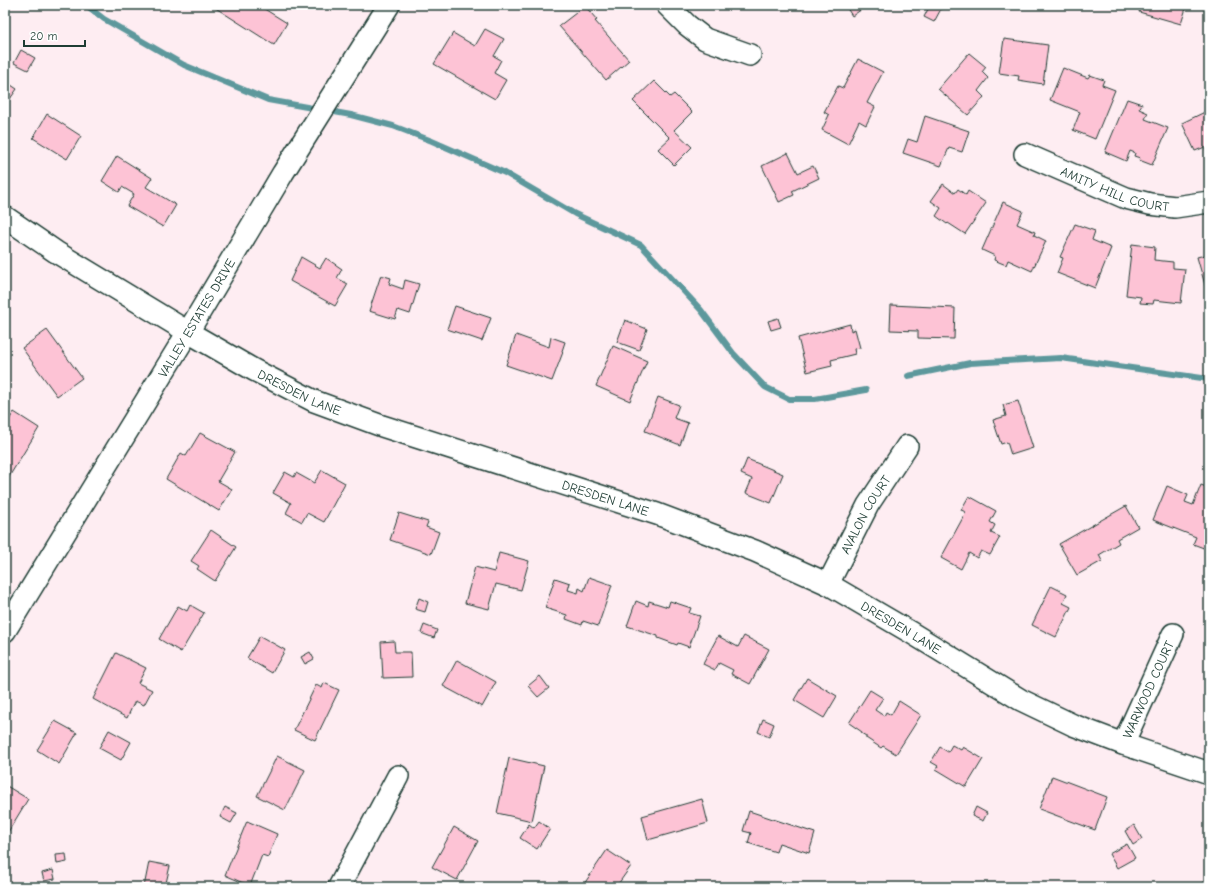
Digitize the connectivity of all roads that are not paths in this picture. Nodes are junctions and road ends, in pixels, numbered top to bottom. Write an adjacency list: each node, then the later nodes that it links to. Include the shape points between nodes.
1 (390, 5): 7 (street, VALLEY ESTATES DRIVE, via 283,173)
2 (667, 5): 3 (street, via 705,39)
3 (750, 55)
4 (1025, 154): 5 (street, AMITY HILL COURT, via 1126,198 1175,207)
5 (1209, 202)
6 (5, 217): 7 (street, DRESDEN LANE, via 56,252)
7 (188, 332): 9 (street, DRESDEN LANE, via 314,401 382,426 670,519 755,551); 10 (street, VALLEY ESTATES DRIVE)
8 (907, 446): 9 (street, AVALON COURT, via 868,505)
9 (828, 584): 12 (street, DRESDEN LANE, via 1021,700 1072,725)
10 (5, 631)
11 (1172, 634): 12 (street, WARWOOD COURT)
12 (1124, 744): 13 (street, DRESDEN LANE)
13 (1209, 773)
14 (398, 776): 15 (street)
15 (339, 887)

